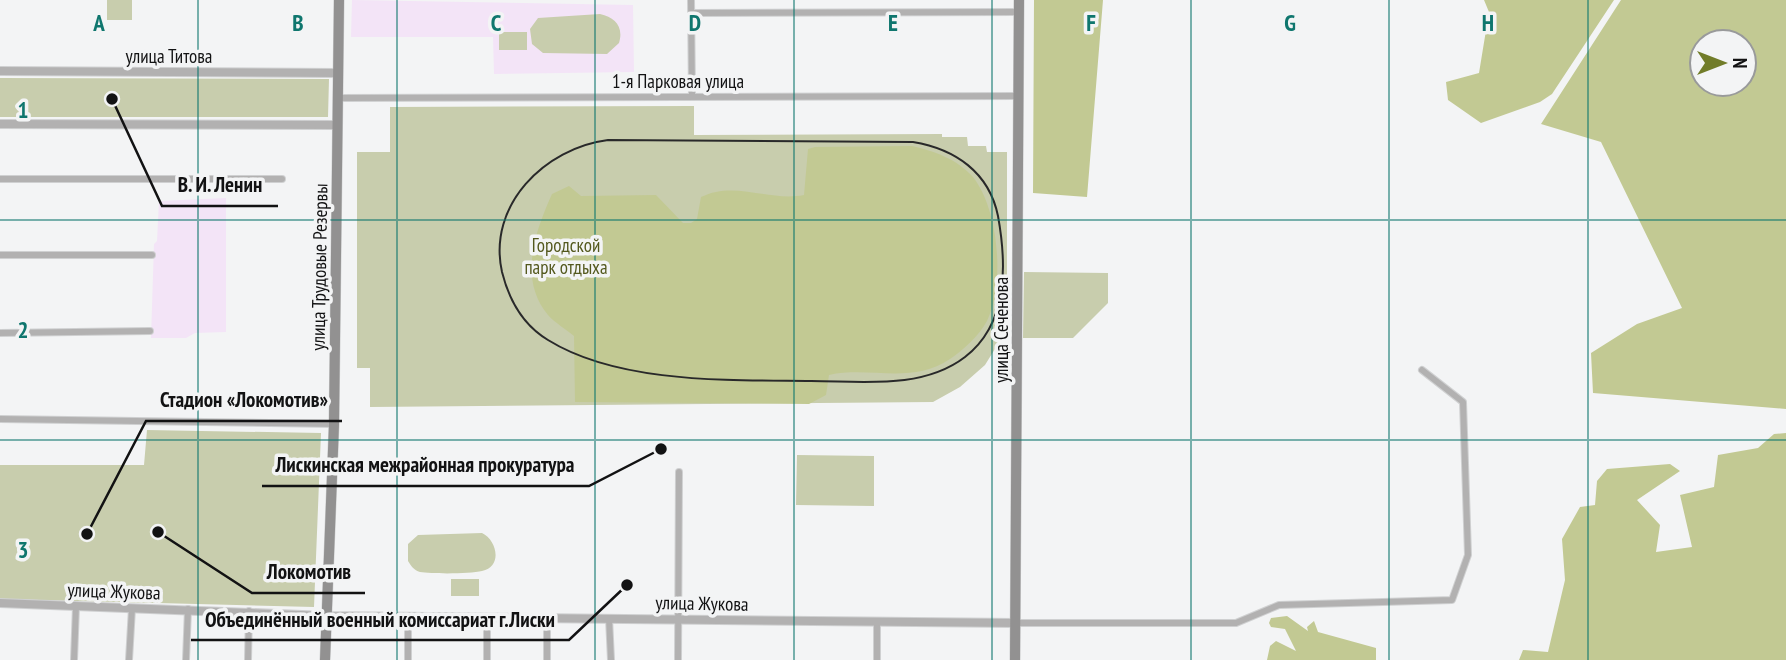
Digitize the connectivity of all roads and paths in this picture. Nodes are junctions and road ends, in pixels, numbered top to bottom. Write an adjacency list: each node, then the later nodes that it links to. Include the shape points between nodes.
1 (339, 0): 7 (main road, улица Трудовые Резервы)
2 (691, 0): 5 (street)
3 (1019, 0): 4 (main road, улица Сеченова)
4 (1019, 12): 5 (street); 8 (main road, улица Сеченова)
5 (691, 13): 9 (street)
6 (0, 71): 7 (street, улица Титова)
7 (338, 73): 10 (main road, улица Трудовые Резервы)
8 (1019, 96): 9 (street, 1-я Парковая улица); 35 (main road, улица Сеченова)
9 (691, 97): 10 (street, 1-я Парковая улица)
10 (338, 98): 12 (main road, улица Трудовые Резервы)
11 (0, 124): 12 (street)
12 (338, 125): 21 (main road, улица Трудовые Резервы)
13 (0, 179): 14 (street)
14 (282, 179)
15 (152, 255): 16 (street)
16 (0, 256)
17 (149, 331): 18 (street)
18 (0, 333)
19 (1422, 370): 35 (street, улица Жукова, via 1463,402 1468,555 1452,600 1279,605 1236,623)
20 (0, 419): 21 (street)
21 (334, 424): 28 (main road, улица Трудовые Резервы)
22 (679, 472): 33 (street)
23 (0, 603): 24 (street, улица Жукова)
24 (76, 606): 25 (street, улица Жукова); 36 (street)
25 (132, 608): 26 (street, улица Жукова); 37 (street)
26 (188, 610): 27 (street, улица Жукова); 38 (street)
27 (249, 611): 28 (street, улица Жукова); 39 (street)
28 (326, 616): 29 (street, улица Жукова); 40 (main road, улица Трудовые Резервы)
29 (408, 616): 30 (street, улица Жукова); 41 (street)
30 (487, 617): 31 (street, улица Жукова); 42 (street)
31 (547, 617): 32 (street, улица Жукова); 43 (street)
32 (609, 618): 33 (street, улица Жукова); 44 (street)
33 (678, 619): 34 (street, улица Жукова); 45 (street)
34 (877, 621): 35 (street, улица Жукова); 46 (street)
35 (1016, 624): 47 (main road, улица Сеченова)
36 (74, 660)
37 (129, 660)
38 (186, 660)
39 (248, 660)
40 (325, 660)
41 (408, 660)
42 (487, 660)
43 (547, 660)
44 (611, 660)
45 (678, 660)
46 (877, 660)
47 (1015, 660)

